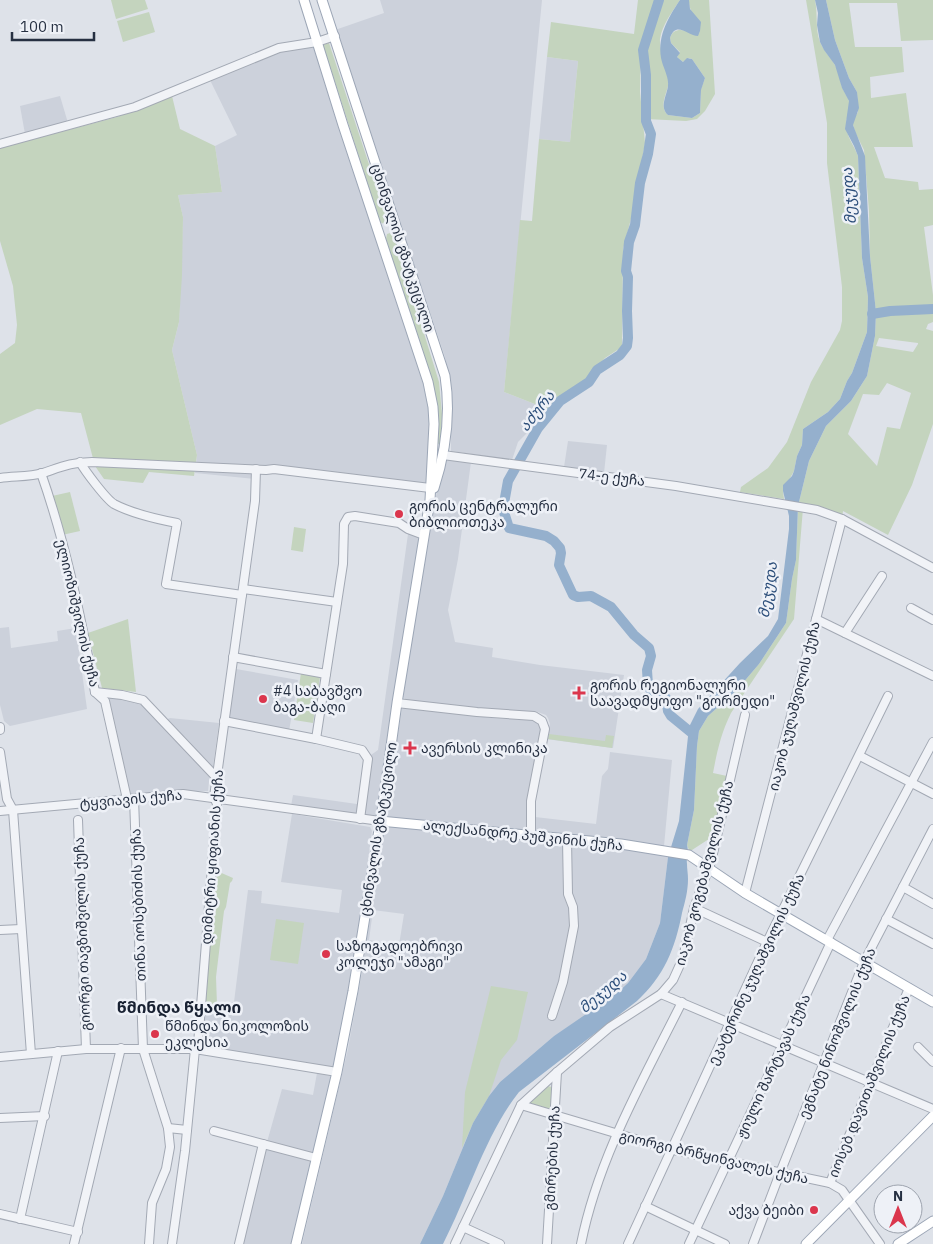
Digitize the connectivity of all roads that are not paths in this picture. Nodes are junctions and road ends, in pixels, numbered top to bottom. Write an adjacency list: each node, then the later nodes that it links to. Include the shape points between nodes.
1 (304, 0): 4 (main road, ცხინვალის გზატკეცილი)
2 (322, 0): 3 (main road, ცხინვალის გზატკეცილი)
3 (335, 36): 4 (street); 6 (main road, ცხინვალის გზატკეცილი)
4 (317, 42): 5 (street, via 279,48 135,107); 7 (main road, ცხინვალის გზატკეცილი)
5 (0, 144)
6 (395, 226): 7 (main road); 9 (main road, ცხინვალის გზატკეცილი, via 445,376 448,404)
7 (378, 231): 8 (main road, ცხინვალის გზატკეცილი, via 428,382 433,407)
8 (432, 450): 9 (main road); 14 (main road, ცხინვალის გზატკეცილი)
9 (443, 454): 15 (main road, ცხინვალის გზატკეცილი); 16 (street, 74-ე ქუჩა, via 676,486 803,508)
10 (80, 462): 11 (street); 12 (street); 20 (street, via 113,504 177,523 166,584)
11 (256, 469): 14 (street, via 274,468); 20 (street, დიმიტრი ყიფიანის ქუჩა, via 255,501)
12 (42, 473): 13 (street); 29 (street, ელიოზიშვილის ქუჩა, via 81,617)
13 (0, 478)
14 (430, 488): 15 (main road, ცხინვალის გზატკეცილი)
15 (430, 500): 17 (main road, ცხინვალის გზატკეცილი)
16 (842, 519): 18 (street); 23 (street, იაკობ ჯუღაშვილის ქუჩა)
17 (424, 535): 21 (street, via 399,523 348,517 344,524 343,564); 31 (main road, ცხინვალის გზატკეცილი)
18 (933, 568)
19 (882, 576): 25 (street)
20 (242, 592): 21 (street); 26 (street, დიმიტრი ყიფიანის ქუჩა)
21 (337, 602): 27 (street)
22 (911, 608): 24 (street)
23 (816, 619): 25 (street); 53 (street, იაკობ ჯუღაშვილის ქუჩა)
24 (933, 620)
25 (845, 633): 28 (street)
26 (233, 657): 27 (street); 33 (street, დიმიტრი ყიფიანის ქუჩა)
27 (326, 674): 34 (street)
28 (933, 676)
29 (95, 692): 38 (street, ელიოზიშვილის ქუჩა, via 143,700); 42 (street, თინა იოსებიძის ქუჩა, via 105,701)
30 (888, 696): 37 (street, ეკატერინე ჯუღაშვილის ქუჩა)
31 (396, 703): 47 (main road, ცხინვალის გზატკეცილი); 49 (street, via 534,716 542,721 545,729 531,801)
32 (745, 715): 51 (street, იაკობ გოგებაშვილის ქუჩა)
33 (224, 721): 34 (street); 38 (street, დიმიტრი ყიფიანის ქუჩა)
34 (316, 739): 45 (street, via 362,750 368,759)
35 (933, 742): 39 (street, ჟიული შარტავას ქუჩა)
36 (0, 752): 43 (street, via 7,799)
37 (860, 756): 39 (street); 56 (street, ეკატერინე ჯუღაშვილის ქუჩა)
38 (216, 777): 41 (street, დიმიტრი ყიფიანის ქუჩა)
39 (911, 782): 40 (street); 60 (street, ჟიული შარტავას ქუჩა)
40 (933, 794)
41 (214, 797): 42 (street, ტყვიავის ქუჩა, via 184,794); 45 (street, ტყვიავის ქუჩა); 75 (street, დიმიტრი ყიფიანის ქუჩა, via 217,804 198,1044)
42 (130, 798): 43 (street, ტყვიავის ქუჩა); 74 (street, თინა იოსებიძის ქუჩა)
43 (13, 810): 44 (street, ტყვიავის ქუჩა); 58 (street)
44 (0, 811)
45 (360, 819): 47 (street, ტყვიავის ქუჩა)
46 (78, 820): 73 (street, გიორგი თავზიშვილის ქუჩა)
47 (380, 821): 49 (main road, ალექსანდრე პუშკინის ქუჩა); 81 (main road, ცხინვალის გზატკეცილი)
48 (933, 829): 52 (street, ეგნატე ნინოშვილის ქუჩა)
49 (531, 836): 50 (main road, ალექსანდრე პუშკინის ქუჩა)
50 (567, 840): 51 (main road, ალექსანდრე პუშკინის ქუჩა, via 665,850 689,855); 68 (street, via 568,894 573,907 574,926 563,982)
51 (709, 868): 53 (main road); 55 (street, იაკობ გოგებაშვილის ქუჩა)
52 (903, 887): 54 (street); 57 (street, ეგნატე ნინოშვილის ქუჩა)
53 (745, 893): 56 (main road)
54 (933, 904)
55 (694, 908): 61 (street); 65 (street, იაკობ გოგებაშვილის ქუჩა, via 678,972)
56 (781, 913): 60 (main road); 61 (street, ეკატერინე ჯუღაშვილის ქუჩა)
57 (886, 919): 62 (street); 63 (street, ეგნატე ნინოშვილის ქუჩა)
58 (21, 929): 59 (street); 77 (street)
59 (0, 930)
60 (829, 941): 63 (main road); 70 (street, ჟიული შარტავას ქუჩა)
61 (767, 942): 69 (street, ეკატერინე ჯუღაშვილის ქუჩა)
62 (933, 944)
63 (864, 962): 64 (main road); 79 (street, ეგნატე ნინოშვილის ქუჩა)
64 (909, 988): 67 (main road); 83 (street, იოსებ დავითაშვილის ქუჩა)
65 (661, 994): 66 (street); 82 (street, იაკობ გოგებაშვილის ქუჩა, via 610,1027)
66 (682, 1002): 69 (street); 93 (street)
67 (933, 1002)
68 (552, 1016)
69 (730, 1022): 70 (street); 95 (street, ეკატერინე ჯუღაშვილის ქუჩა)
70 (782, 1044): 79 (street); 97 (street, ჟიული შარტავას ქუჩა)
71 (918, 1047): 80 (street)
72 (121, 1048): 73 (street); 74 (street); 107 (street)
73 (86, 1049): 76 (street)
74 (143, 1049): 75 (street); 90 (street, თინა იოსებიძის ქუჩა)
75 (195, 1049): 81 (street); 91 (street, დიმიტრი ყიფიანის ქუჩა)
76 (58, 1051): 77 (street); 86 (street)
77 (30, 1054): 78 (street)
78 (0, 1057)
79 (824, 1062): 83 (street); 98 (street, ეგნატე ნინოშვილის ქუჩა)
80 (933, 1062)
81 (337, 1072): 96 (main road, ცხინვალის გზატკეცილი)
82 (557, 1072): 84 (street, იაკობ გოგებაშვილის ქუჩა); 87 (street, გმირების ქუჩა)
83 (870, 1082): 85 (street); 99 (street, იოსებ დავითაშვილის ქუჩა)
84 (521, 1106): 87 (street, გიორგი ბრწყინვალეს ქუჩა); 105 (street, იაკობ გოგებაშვილის ქუჩა)
85 (933, 1109)
86 (45, 1116): 89 (street); 103 (street)
87 (555, 1116): 93 (street, გიორგი ბრწყინვალეს ქუჩა); 115 (street, გმირების ქუჩა)
88 (933, 1116): 100 (main road)
89 (0, 1118)
90 (168, 1128): 91 (street); 109 (street, თინა იოსებიძის ქუჩა, via 170,1147 166,1169 152,1203)
91 (187, 1130): 110 (street, დიმიტრი ყიფიანის ქუჩა)
92 (214, 1132): 94 (street)
93 (616, 1134): 95 (street, გიორგი ბრწყინვალეს ქუჩა); 116 (street, via 586,1219)
94 (263, 1144): 96 (street); 111 (street)
95 (672, 1149): 97 (street, გიორგი ბრწყინვალეს ქუჩა); 101 (street, ეკატერინე ჯუღაშვილის ქუჩა)
96 (316, 1158): 112 (main road, ცხინვალის გზატკეცილი)
97 (729, 1162): 98 (street, გიორგი ბრწყინვალეს ქუჩა); 106 (street, ჟიული შარტავას ქუჩა)
98 (780, 1173): 99 (street, გიორგი ბრწყინვალეს ქუჩა); 120 (street, ეგნატე ნინოშვილის ქუჩა)
99 (830, 1184): 100 (street, გიორგი ბრწყინვალეს ქუჩა, via 842,1190)
100 (848, 1200): 121 (main road); 122 (street, გიორგი ბრწყინვალეს ქუჩა)
101 (645, 1206): 106 (street); 117 (street, ეკატერინე ჯუღაშვილის ქუჩა)
102 (0, 1214): 103 (street)
103 (20, 1219): 107 (street)
104 (933, 1221): 123 (main road)
105 (463, 1228): 113 (street, იაკობ გოგებაშვილის ქუჩა); 114 (street)
106 (696, 1231): 118 (street, ჟიული შარტავას ქუჩა); 119 (street)
107 (78, 1232): 108 (street)
108 (74, 1244)
109 (148, 1244)
110 (172, 1244)
111 (239, 1244)
112 (296, 1244)
113 (454, 1244)
114 (500, 1244)
115 (547, 1244)
116 (581, 1244)
117 (628, 1244)
118 (689, 1244)
119 (725, 1244)
120 (753, 1244)
121 (806, 1244)
122 (880, 1244)
123 (898, 1244)

